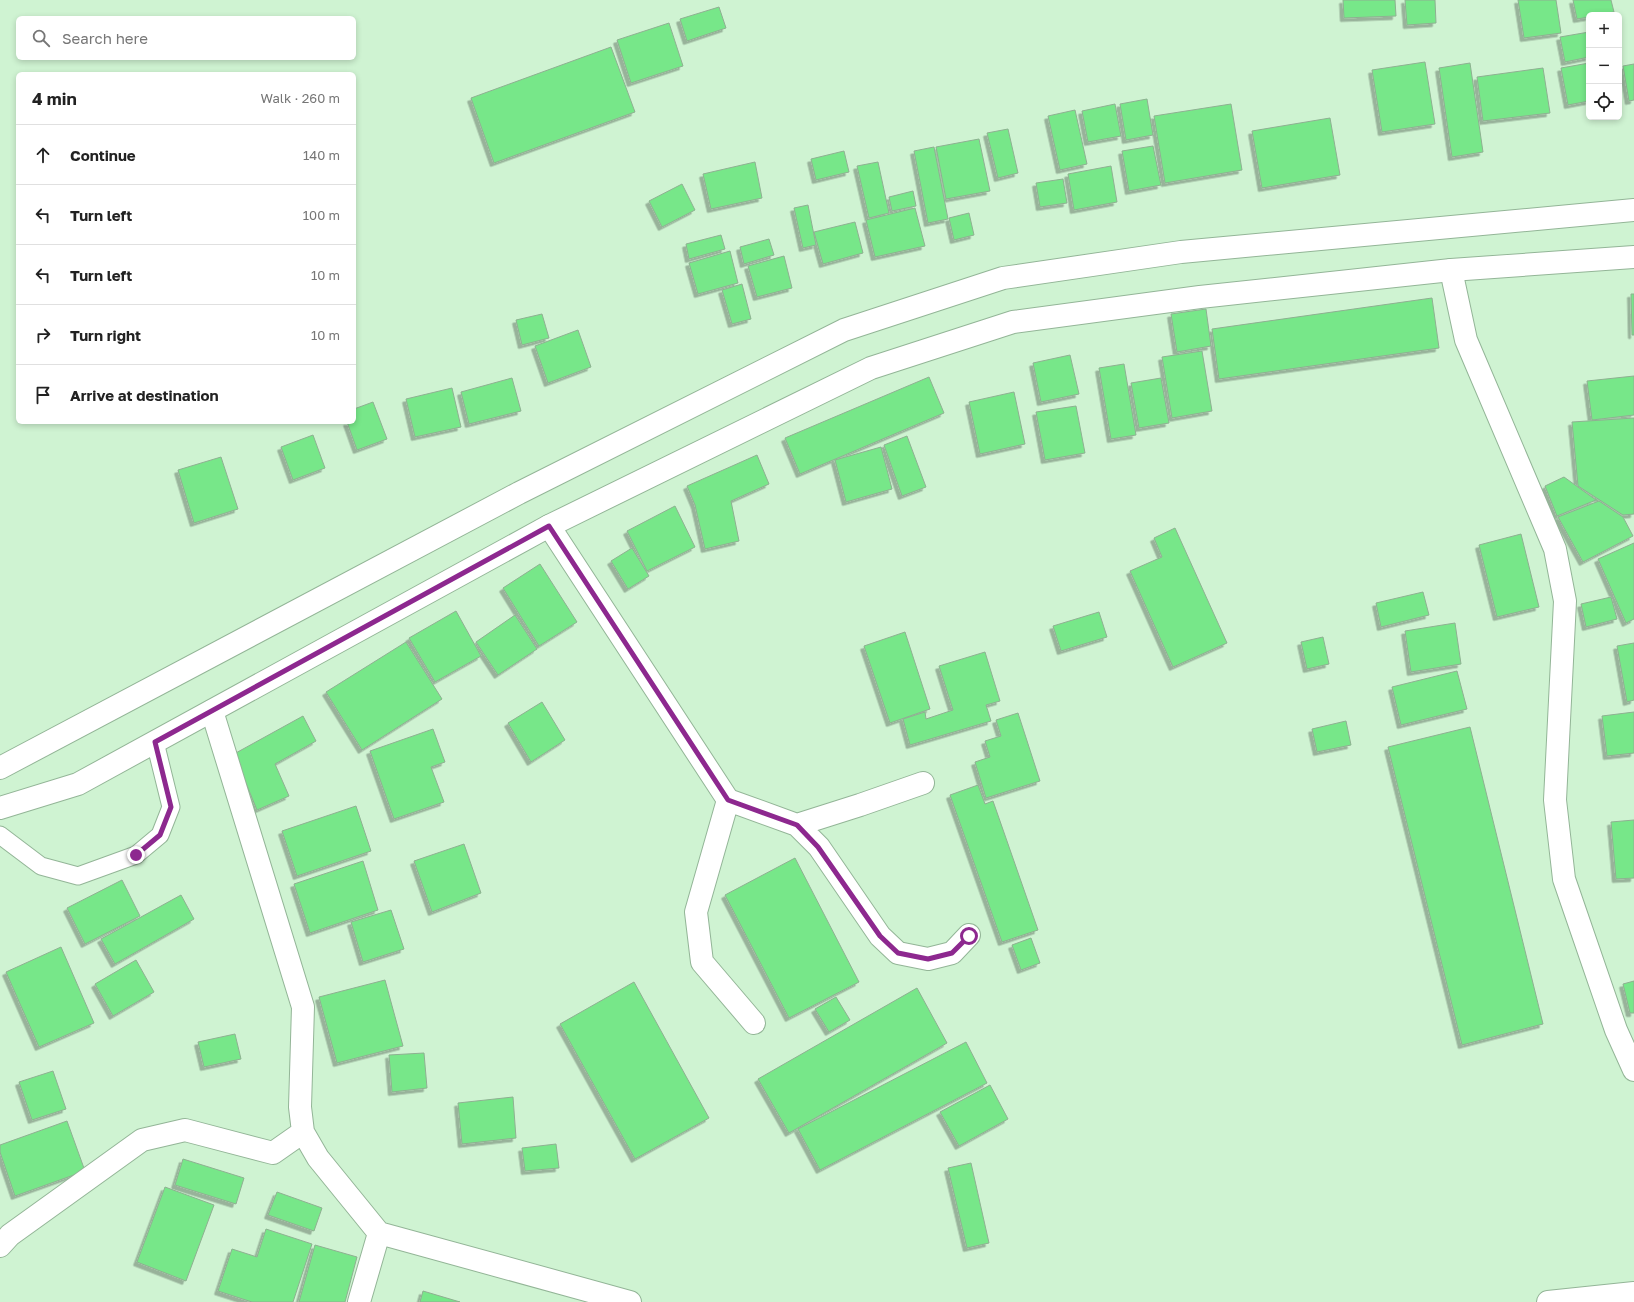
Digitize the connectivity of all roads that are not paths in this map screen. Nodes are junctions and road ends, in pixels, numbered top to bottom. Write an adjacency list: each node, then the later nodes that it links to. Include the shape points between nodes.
1 (1634, 210): 7 (main road, via 1181,252 1011,277 844,330 519,493)
2 (1634, 257): 3 (main road)
3 (1451, 270): 4 (main road, via 1200,296 1013,322 871,368); 15 (main road, via 1466,340 1555,549 1565,602 1555,800 1564,879 1616,1030)
4 (549, 526): 5 (main road); 9 (main road)
5 (212, 711): 6 (main road); 16 (main road, via 303,1007 300,1107)
6 (155, 742): 10 (main road, via 78,784); 12 (lane, via 171,807 160,835 136,855 78,876 41,866)
7 (0, 768)
8 (923, 783): 11 (main road)
9 (728, 800): 11 (main road); 14 (main road, via 696,912 702,962)
10 (0, 808)
11 (797, 825): 13 (main road, via 818,847 880,936 898,953 928,959 952,953)
12 (0, 835)
13 (969, 936)
14 (754, 1023)
15 (1634, 1070)
16 (303, 1132): 17 (main road, via 318,1158); 18 (main road, via 273,1153 185,1130 142,1140 10,1235)
17 (379, 1233): 22 (main road); 23 (main road)
18 (0, 1246)
19 (0, 1250): 20 (main road)
20 (0, 1259)
21 (1634, 1293): 24 (main road)
22 (359, 1302)
23 (630, 1302)
24 (1548, 1302)

